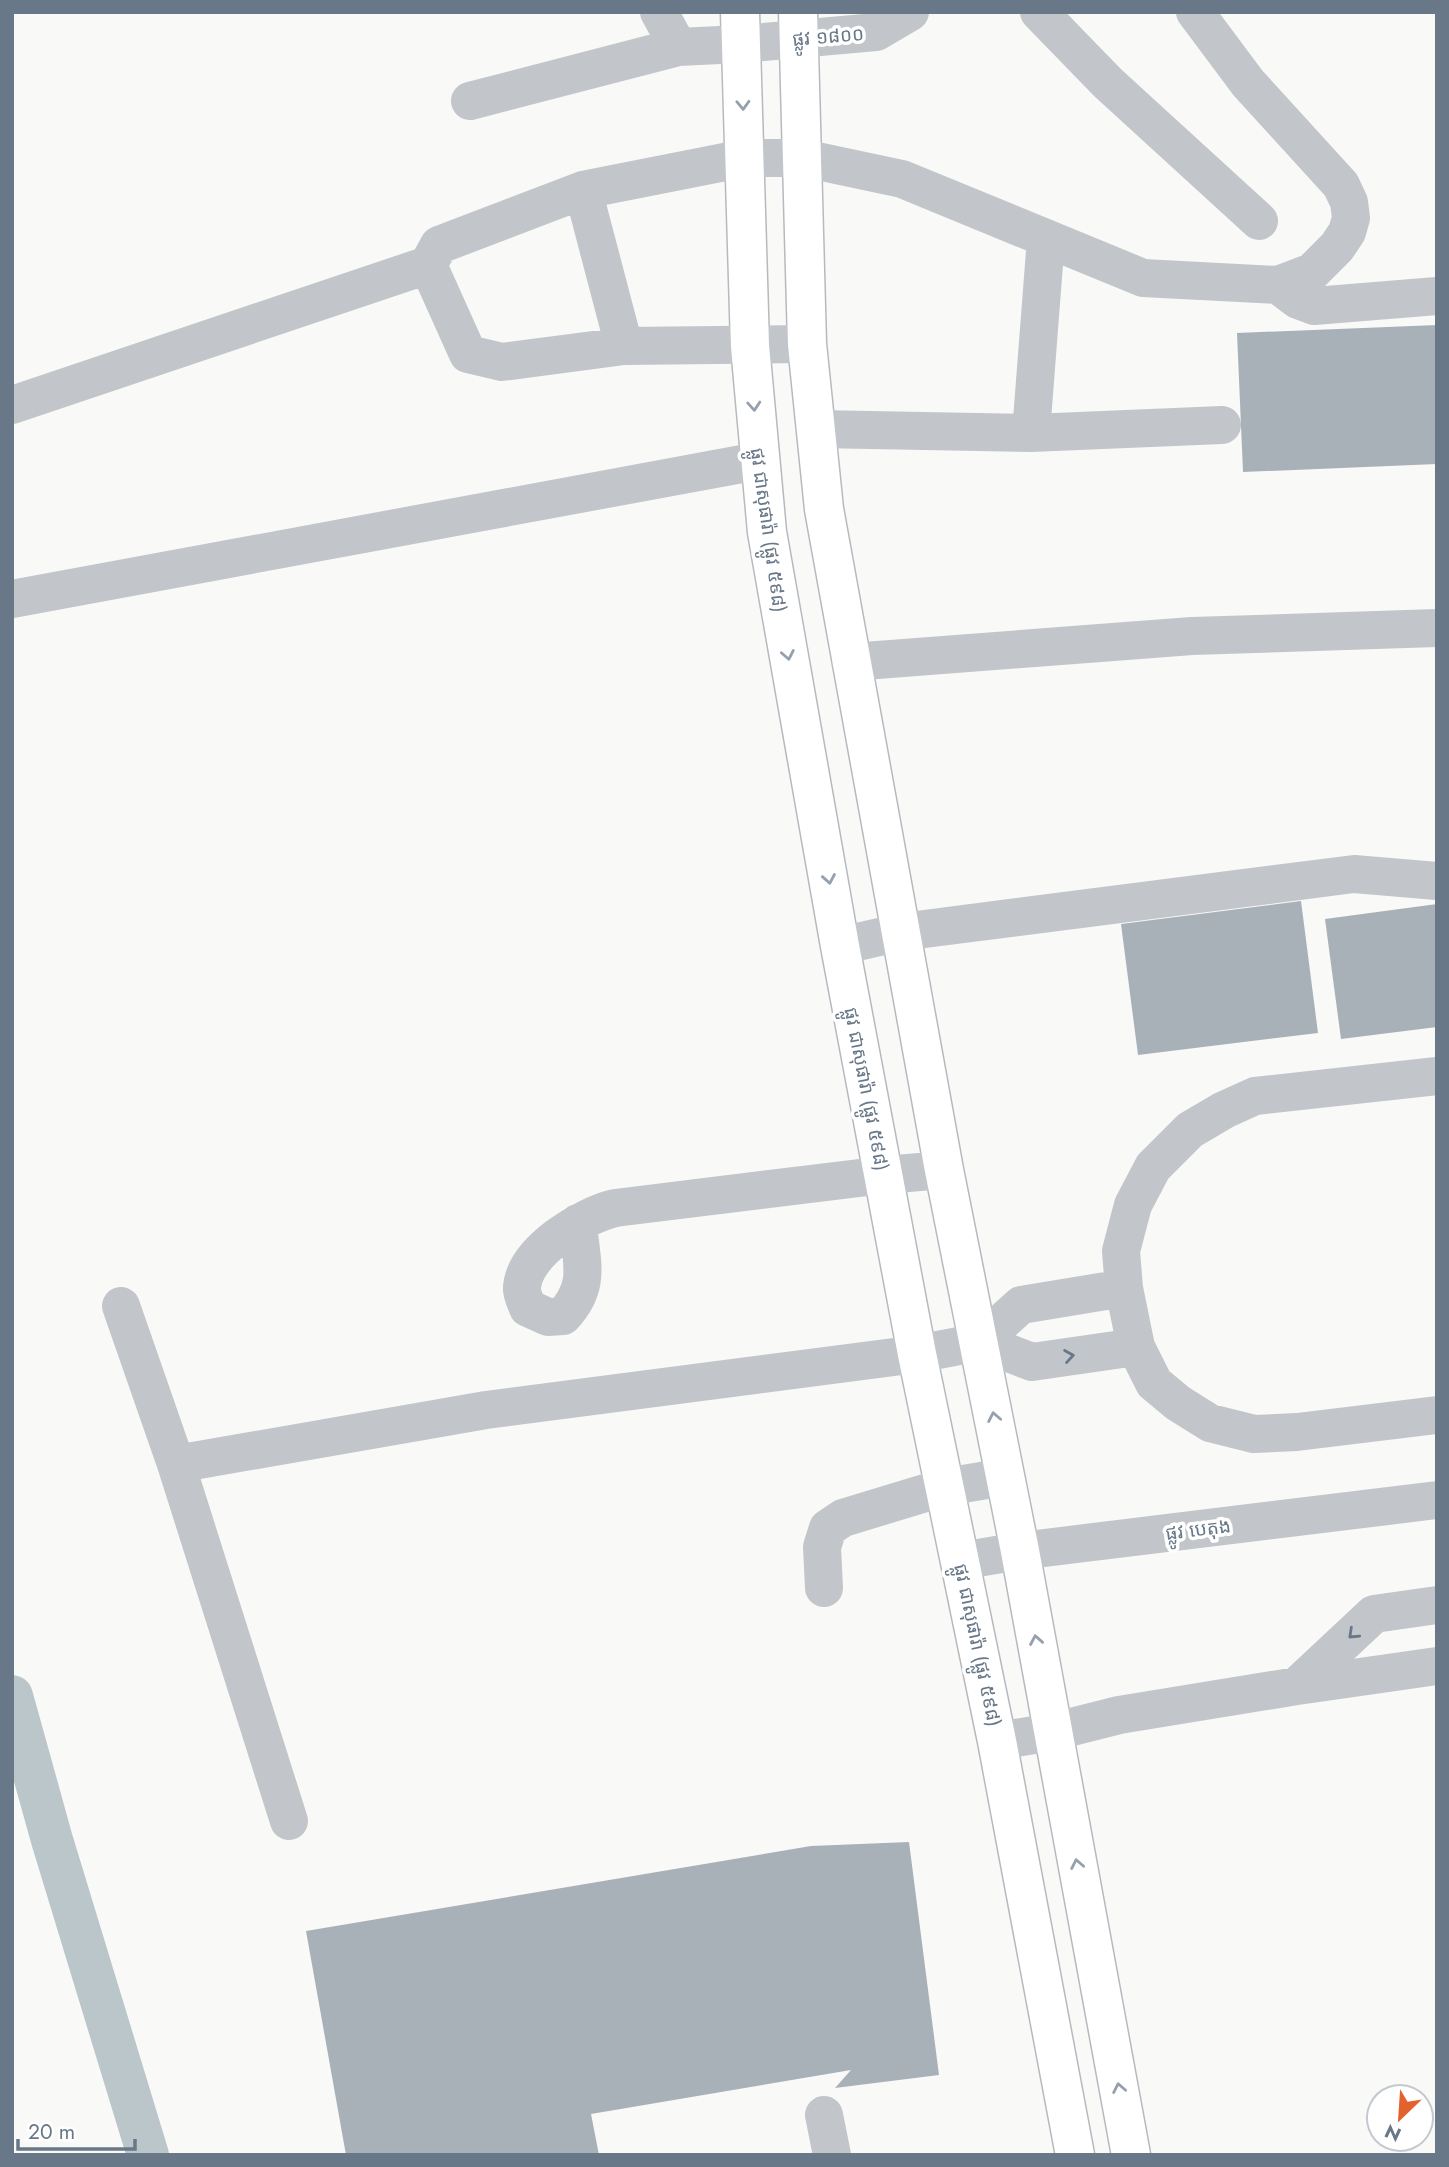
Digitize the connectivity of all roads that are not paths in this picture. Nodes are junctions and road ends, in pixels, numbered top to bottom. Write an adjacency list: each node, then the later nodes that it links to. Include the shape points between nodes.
1 (659, 12): 7 (street)
2 (910, 12): 5 (street, ផ្លូវ ១៨០០, via 876,32)
3 (1039, 12): 12 (street, via 1108,83)
4 (1195, 12): 15 (street, via 1248,83 1341,185 1349,202 1351,218 1337,247 1312,272)
5 (798, 26): 6 (street, ផ្លូវ ១៨០០); 10 (main road)
6 (741, 28): 7 (street, ផ្លូវ ១៨០០); 9 (main road, ផ្លូវ ជាសុផារ៉ា (ផ្លូវ ៥៩៨), one-way to 9)
7 (678, 47): 8 (street, ផ្លូវ ១៨០០)
8 (470, 101)
9 (745, 158): 10 (street); 11 (street); 19 (main road, ផ្លូវ ជាសុផារ៉ា (ផ្លូវ ៥៩៨))
10 (803, 158): 13 (street, via 902,179); 17 (main road)
11 (583, 190): 14 (street, via 439,245); 18 (street)
12 (1259, 221)
13 (1045, 238): 15 (street, via 1143,278); 23 (street)
14 (428, 265): 18 (street, via 468,354 502,362); 20 (street)
15 (1278, 285): 16 (street, via 1314,306)
16 (1437, 296)
17 (807, 344): 19 (street); 22 (main road)
18 (624, 346): 19 (street)
19 (750, 346): 24 (main road, ផ្លូវ ជាសុផារ៉ា (ផ្លូវ ៥៩៨), one-way to 24)
20 (12, 405)
21 (1222, 425): 23 (street)
22 (816, 429): 23 (street); 27 (main road, via 824,509)
23 (1031, 433)
24 (758, 461): 25 (street); 30 (main road, ផ្លូវ ជាសុផារ៉ា (ផ្លូវ ៥៩៨), one-way to 30, via 766,532)
25 (12, 599)
26 (1437, 628): 27 (street, via 1192,636)
27 (850, 662): 29 (main road)
28 (1437, 881): 29 (street, via 1354,874)
29 (901, 932): 30 (street); 32 (main road)
30 (841, 946): 33 (main road, ផ្លូវ ជាសុផារ៉ា (ផ្លូវ ៥៩៨))
31 (1437, 1076): 35 (street, via 1255,1096 1190,1130 1153,1167 1133,1205 1121,1251)
32 (944, 1170): 33 (street); 37 (main road)
33 (884, 1175): 34 (street, via 615,1208); 39 (main road, ផ្លូវ ជាសុផារ៉ា (ផ្លូវ ៥៩៨))
34 (578, 1223)
35 (1124, 1288): 37 (street, via 1021,1305); 38 (street)
36 (121, 1306): 41 (street)
37 (980, 1342): 38 (street, one-way to 38, via 1032,1362); 39 (street); 42 (main road, one-way to 37)
38 (1136, 1348): 40 (street, via 1154,1383 1178,1403 1210,1423 1254,1434)
39 (918, 1353): 41 (street, via 486,1410); 43 (main road, ផ្លូវ ជាសុផារ៉ា (ផ្លូវ ៥៩៨))
40 (1437, 1415)
41 (176, 1464): 53 (street)
42 (1005, 1477): 43 (street); 45 (main road)
43 (945, 1488): 46 (main road, ផ្លូវ ជាសុផារ៉ា (ផ្លូវ ៥៩៨)); 47 (street, via 843,1518 828,1528 822,1547)
44 (1437, 1500): 45 (street, ផ្លូវ បេតុង)
45 (1020, 1551): 46 (street, ផ្លូវ បេតុង); 51 (main road, one-way to 45)
46 (960, 1561): 52 (main road, ផ្លូវ ជាសុផារ៉ា (ផ្លូវ ៥៩៨))
47 (824, 1588)
48 (1437, 1605): 50 (street, one-way to 50, via 1374,1614)
49 (1437, 1666): 50 (street)
50 (1297, 1686): 51 (street, via 1119,1715)
51 (1052, 1732): 52 (street); 57 (main road, one-way to 51)
52 (998, 1741): 56 (main road, ផ្លូវ ជាសុផារ៉ា (ផ្លូវ ៥៩៨))
53 (289, 1821)
54 (824, 2115): 55 (street)
55 (832, 2155)
56 (1075, 2155)
57 (1132, 2155)

